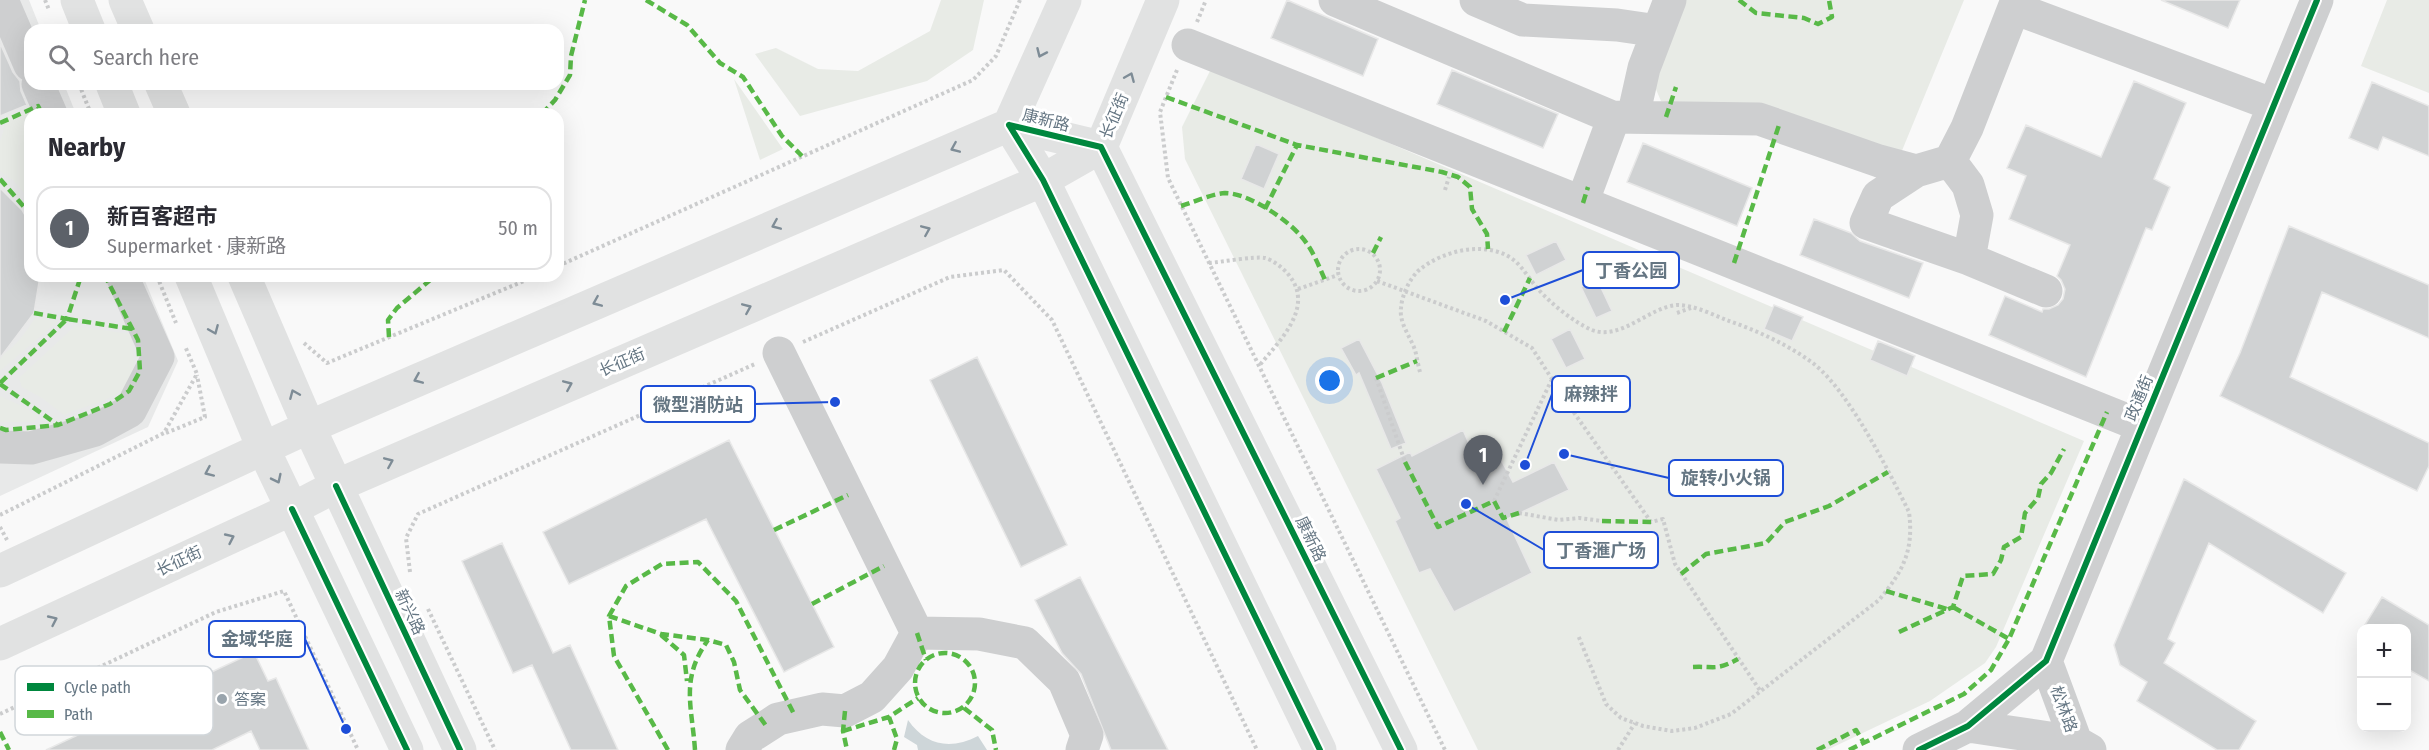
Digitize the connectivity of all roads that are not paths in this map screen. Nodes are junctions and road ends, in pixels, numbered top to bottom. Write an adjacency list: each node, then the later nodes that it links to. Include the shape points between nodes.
1 (2, 0): 15 (street)
2 (77, 0): 11 (main road)
3 (125, 0): 12 (main road)
4 (1065, 0): 24 (main road, one-way to 24)
5 (1163, 0): 25 (main road, 长征街, one-way to 5)
6 (1476, 0): 13 (street, via 1523,20)
7 (1670, 0): 13 (street)
8 (2317, 0): 19 (street, 政通街)
9 (1356, 4): 23 (street)
10 (2015, 4): 19 (street); 26 (street, via 1967,128)
11 (87, 24)
12 (135, 24)
13 (1658, 31): 23 (street)
14 (1188, 45): 36 (street)
15 (24, 51)
16 (41, 90): 20 (street)
17 (114, 90): 21 (main road)
18 (164, 90): 22 (main road)
19 (2274, 105): 36 (street, 政通街)
20 (48, 108)
21 (122, 108)
22 (171, 108)
23 (1624, 117): 27 (street, via 1759,119); 29 (street)
24 (1009, 124): 25 (main road, 康新路); 28 (main road, 康新路); 37 (main road, one-way to 37)
25 (1101, 147): 28 (main road, 长征街); 53 (main road, 康新路)
26 (1950, 160): 27 (street); 30 (street, via 1968,185 1977,215)
27 (1916, 171): 30 (street, via 1878,196 1866,223)
28 (1043, 180): 40 (main road, 长征街, one-way to 28); 52 (main road, 康新路)
29 (1588, 187)
30 (1969, 260): 34 (street)
31 (125, 282): 38 (street, via 158,357 130,411 95,430 31,448)
32 (194, 282): 39 (main road, one-way to 39)
33 (247, 282): 37 (main road, 新兴路, one-way to 33)
34 (2046, 291)
35 (779, 353): 43 (street)
36 (2142, 426): 45 (street, 政通街)
37 (309, 427): 39 (main road); 40 (main road, 新兴路)
38 (0, 447)
39 (263, 448): 41 (main road, one-way to 41); 42 (main road, one-way to 42)
40 (336, 486): 41 (main road, 长征街); 49 (main road, 新兴路)
41 (292, 509): 44 (main road, 长征街, one-way to 41); 48 (main road)
42 (0, 571)
43 (917, 633): 50 (street, via 898,668 872,697 844,711 822,709 778,719 750,737); 51 (street, via 979,634 1025,643 1064,681 1087,735)
44 (0, 645)
45 (2046, 661): 46 (street, 政通街); 47 (street, 松林路)
46 (1968, 726): 47 (street); 54 (street, 政通街)
47 (2083, 746)
48 (407, 750)
49 (460, 750)
50 (742, 750)
51 (1082, 750)
52 (1320, 750)
53 (1401, 750)
54 (1920, 750)

